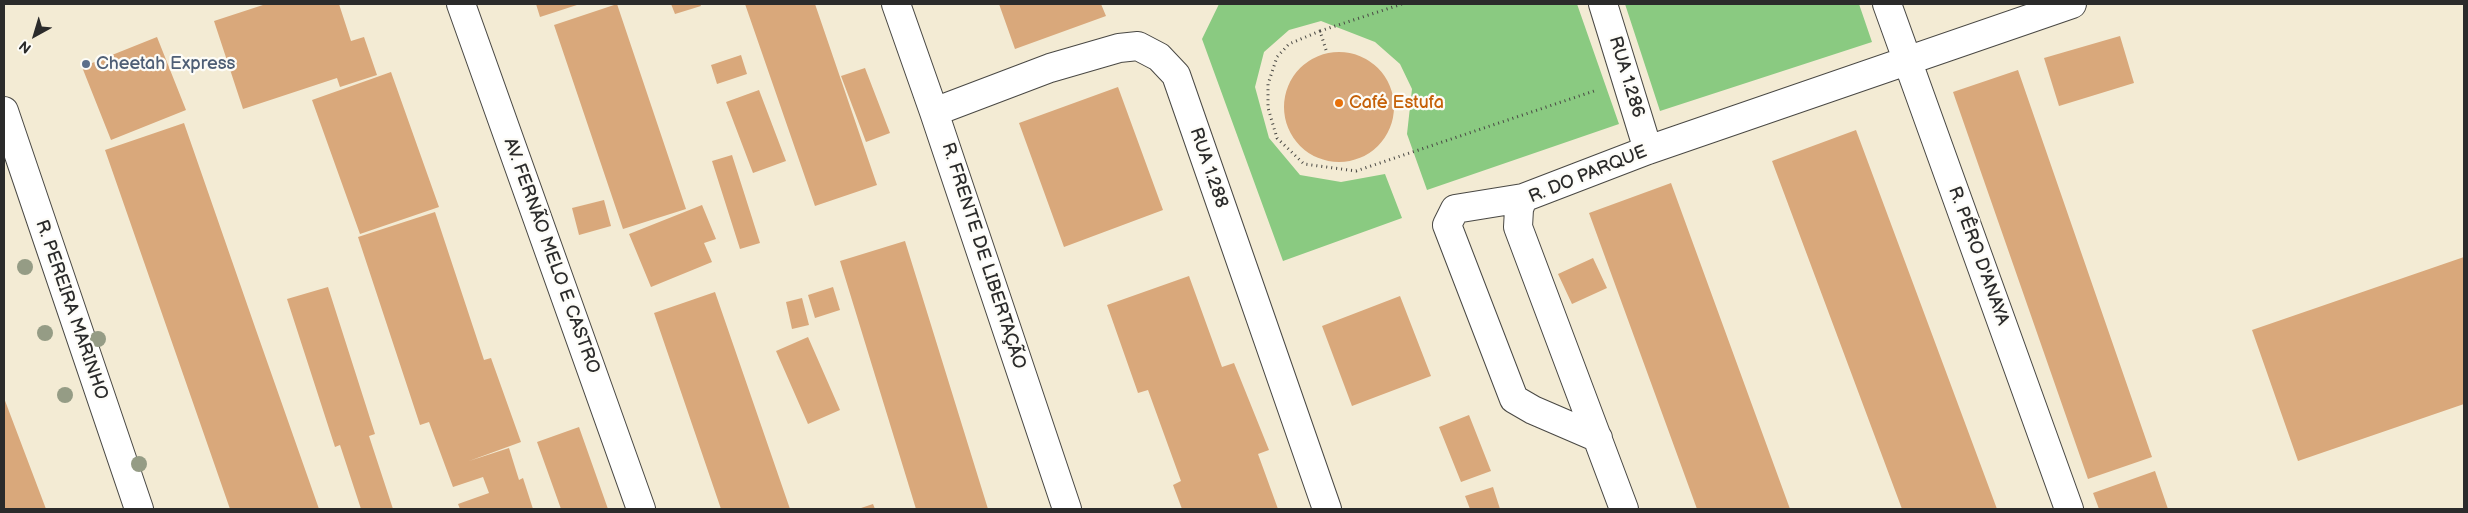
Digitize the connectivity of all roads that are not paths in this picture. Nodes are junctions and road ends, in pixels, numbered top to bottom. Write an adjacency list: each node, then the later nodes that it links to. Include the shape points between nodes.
1 (461, 4): 13 (street, AV. FERNÃO MELO E CASTRO)
2 (896, 4): 8 (street, R. FRENTE DE LIBERTAÇÃO)
3 (1603, 4): 9 (street, RUA 1.286)
4 (1887, 4): 6 (street, R. PÊRO D'ANAYA)
5 (2072, 4): 6 (street, R. DO PARQUE)
6 (1907, 59): 9 (street, R. DO PARQUE); 17 (street, R. PÊRO D'ANAYA)
7 (4, 111): 12 (street, R. PEREIRA MARINHO)
8 (934, 112): 14 (street, R. FRENTE DE LIBERTAÇÃO); 15 (street, RUA 1.288, via 1050,68 1118,48 1138,46 1159,58 1176,75)
9 (1648, 150): 10 (street, R. DO PARQUE)
10 (1523, 198): 11 (street, R. DO PARQUE, via 1518,227); 11 (street, via 1455,209 1447,225 1514,399)
11 (1598, 438): 16 (street, R. DO PARQUE)
12 (139, 509)
13 (641, 509)
14 (1067, 509)
15 (1327, 509)
16 (1624, 509)
17 (2069, 509)

